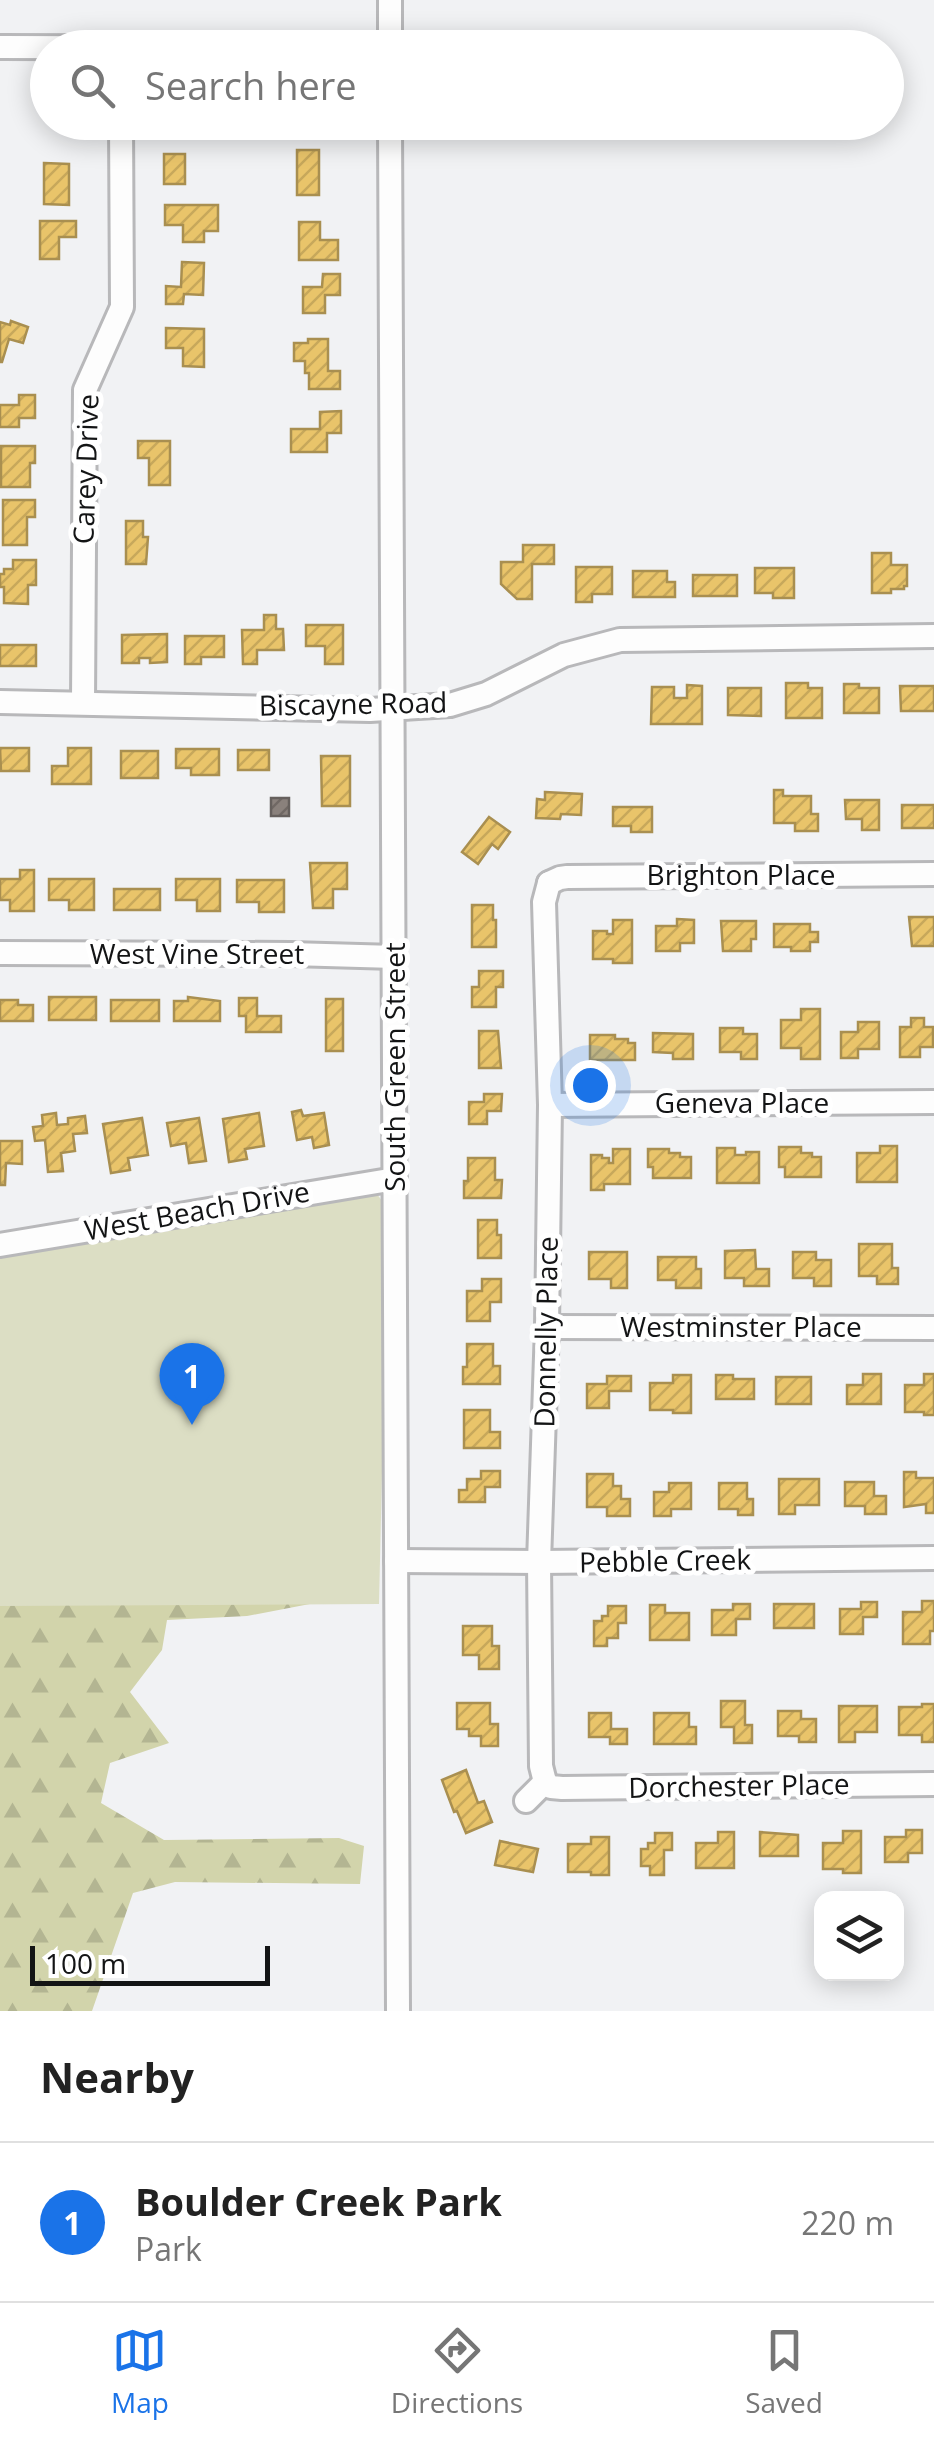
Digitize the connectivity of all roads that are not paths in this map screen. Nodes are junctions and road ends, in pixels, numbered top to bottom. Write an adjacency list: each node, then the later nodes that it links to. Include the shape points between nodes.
1 (390, 0): 2 (street)
2 (389, 30)
3 (0, 47): 4 (street)
4 (30, 47)
5 (121, 140): 9 (street, Carey Drive, via 122,307 85,390)
6 (390, 140): 10 (street, South Green Street)
7 (934, 636): 10 (street, Biscayne Road, via 620,640 564,655 450,705)
8 (0, 702): 9 (street, Biscayne Road)
9 (83, 702): 10 (street, Biscayne Road)
10 (392, 709): 15 (street, South Green Street)
11 (533, 865): 13 (street)
12 (934, 874): 13 (street, Brighton Place, via 568,877)
13 (549, 883): 17 (street, Donnelly Place, via 544,902)
14 (0, 953): 15 (street, West Vine Street)
15 (395, 957): 18 (street, South Green Street)
16 (934, 1102): 17 (street, Geneva Place)
17 (550, 1105): 20 (street, Donnelly Place)
18 (395, 1179): 19 (street, West Beach Drive); 23 (street, South Green Street)
19 (0, 1245)
20 (547, 1327): 21 (street, Westminster Place); 24 (street, Donnelly Place)
21 (934, 1328)
22 (934, 1558): 24 (street, Pebble Creek)
23 (396, 1560): 24 (street, Pebble Creek); 28 (street, South Green Street)
24 (539, 1562): 25 (street, Donnelly Place)
25 (545, 1782): 26 (street, Dorchester Place, via 562,1788); 27 (street)
26 (934, 1784)
27 (526, 1801)
28 (398, 2011)

